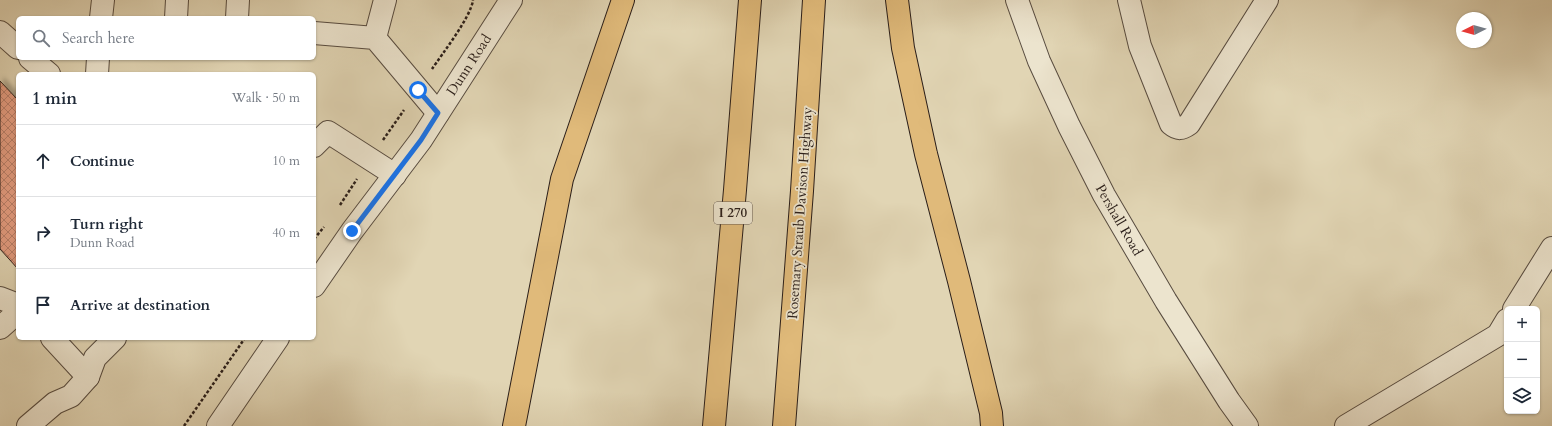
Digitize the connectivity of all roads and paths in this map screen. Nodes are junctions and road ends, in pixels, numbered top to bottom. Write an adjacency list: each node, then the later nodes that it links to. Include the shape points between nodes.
1 (103, 0): 14 (street)
2 (177, 0): 15 (street)
3 (238, 0): 16 (street)
4 (385, 0): 19 (street)
5 (473, 0): 25 (path, via 467,16)
6 (511, 0): 26 (street, Dunn Road)
7 (623, 0): 39 (highway, via 562,179)
8 (750, 0): 50 (highway, I 270)
9 (814, 0): 51 (highway, Rosemary Straub Davison Highway)
10 (897, 0): 52 (highway, via 903,48 926,154 959,281)
11 (1017, 0): 53 (street, Pershall Road, via 1039,61 1104,196 1166,301)
12 (1129, 0): 13 (street, via 1140,46 1171,124 1183,129 1190,124)
13 (1267, 0)
14 (101, 16)
15 (176, 16)
16 (237, 16)
17 (0, 32): 20 (street)
18 (316, 33): 19 (street)
19 (375, 38): 25 (street)
20 (16, 46)
21 (32, 60): 23 (street)
22 (98, 60): 24 (street)
23 (47, 72)
24 (97, 72)
25 (418, 90): 26 (street); 28 (path)
26 (438, 113): 29 (street, Dunn Road)
27 (316, 144): 28 (street, via 328,132)
28 (371, 159): 29 (street); 30 (path)
29 (395, 174): 32 (street, Dunn Road)
30 (352, 187)
31 (1552, 248): 35 (street)
32 (316, 283)
33 (0, 298): 34 (street)
34 (16, 304)
35 (1516, 306)
36 (16, 314): 38 (street)
37 (1504, 325): 54 (street, via 1498,335)
38 (0, 328)
39 (531, 334): 48 (highway); 49 (highway)
40 (54, 340): 44 (street)
41 (114, 340): 44 (street, via 95,358)
42 (244, 340): 46 (path)
43 (277, 340): 47 (street)
44 (88, 377): 45 (street, via 72,396 55,403)
45 (28, 426)
46 (184, 426)
47 (218, 426)
48 (503, 426)
49 (514, 426)
50 (714, 426)
51 (784, 426)
52 (992, 426)
53 (1247, 426)
54 (1346, 426)

